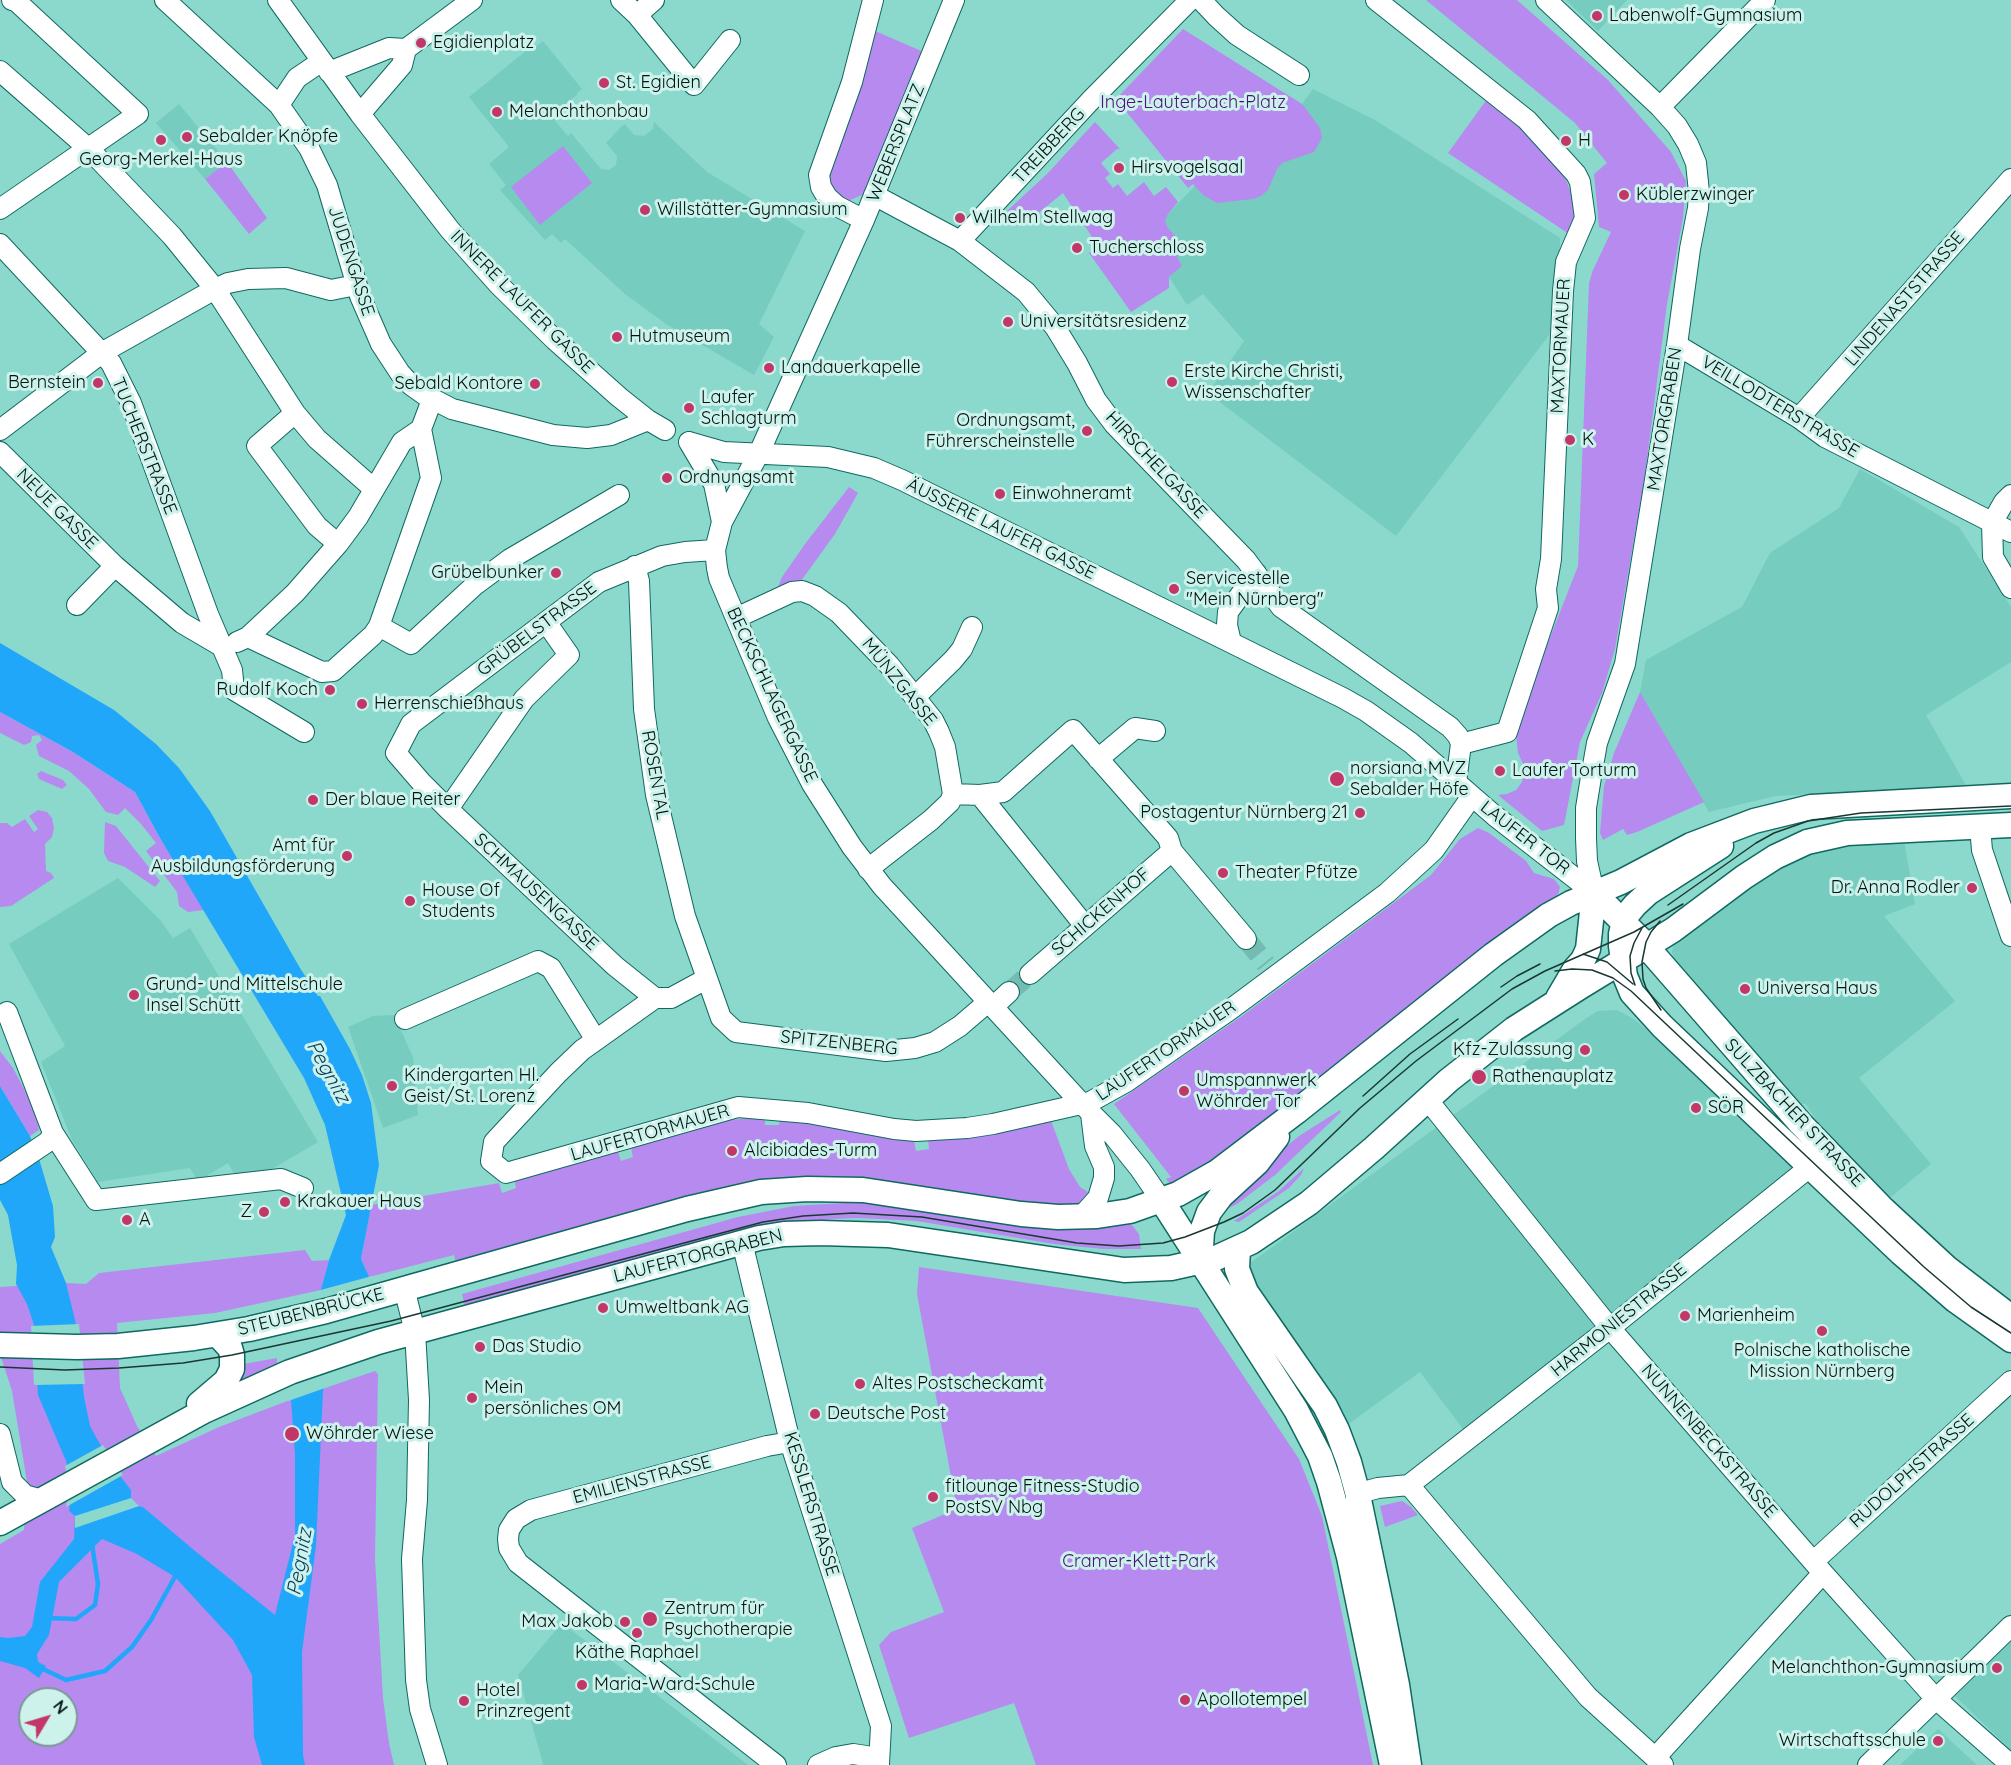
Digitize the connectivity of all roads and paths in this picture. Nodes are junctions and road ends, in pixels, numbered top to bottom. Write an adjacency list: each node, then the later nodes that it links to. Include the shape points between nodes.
1 (5, 0): 15 (street)
2 (12, 0): 25 (street, via 138,114)
3 (165, 0): 22 (street, JUDENGASSE)
4 (278, 0): 19 (street, INNERE LAUFER GASSE)
5 (472, 0): 18 (street)
6 (621, 0): 16 (street)
7 (654, 0): 16 (street)
8 (873, 0): 29 (street, WEBERSPLATZ, via 852,81 819,176 827,197)
9 (954, 0): 27 (street, WEBERSPLATZ)
10 (1190, 0): 30 (street, TREIBBERG)
11 (1201, 0): 21 (street, via 1237,34)
12 (1376, 0): 68 (street, MAXTORMAUER, via 1527,120 1581,182 1585,218 1566,262 1563,291 1548,608 1507,732)
13 (1546, 0): 23 (street, MAXTORGRABEN)
14 (1765, 0): 23 (street)
15 (0, 3)
16 (637, 15): 17 (street, via 694,85)
17 (730, 40)
18 (406, 49): 19 (street, via 389,48); 24 (street, via 402,65)
19 (326, 67): 22 (street, via 297,78); 24 (street, INNERE LAUFER GASSE)
20 (0, 71): 25 (street)
21 (1299, 75)
22 (279, 105): 32 (street, JUDENGASSE, via 324,178)
23 (1660, 107): 34 (street, MAXTORGRABEN, via 1688,144 1696,163 1699,192)
24 (360, 114): 39 (street, INNERE LAUFER GASSE, via 450,230 500,285)
25 (89, 149): 28 (street); 33 (street, via 172,236)
26 (2011, 179): 38 (street, LINDENASTSTRASSE)
27 (874, 195): 29 (street, WEBERSPLATZ); 30 (street, HIRSCHELGASSE)
28 (0, 209)
29 (864, 220): 44 (street)
30 (960, 241): 55 (street, HIRSCHELGASSE, via 1014,281 1042,310 1114,424)
31 (0, 244): 35 (street, TUCHERSTRASSE)
32 (356, 285): 33 (street, via 331,290 286,278 248,279); 36 (street, JUDENGASSE, via 381,344 400,373)
33 (215, 289): 35 (street); 37 (street)
34 (1677, 345): 38 (street, VEILLODTERSTRASSE); 82 (street, MAXTORGRABEN, via 1624,664 1597,743 1586,808 1587,861)
35 (103, 352): 41 (street); 64 (street, TUCHERSTRASSE, via 131,403)
36 (432, 400): 39 (street, JUDENGASSE, via 452,409 553,435 611,435); 40 (street)
37 (296, 413): 45 (street, via 317,440); 51 (street, via 257,446 317,526)
38 (1799, 418): 49 (street, VEILLODTERSTRASSE, via 1825,437)
39 (648, 420): 42 (street, INNERE LAUFER GASSE)
40 (421, 429): 45 (street, via 402,442); 60 (street, via 431,478)
41 (0, 430)
42 (665, 430)
43 (0, 452): 53 (street, NEUE GASSE)
44 (759, 453): 48 (street); 48 (street, ÄUSSERE LAUFER GASSE, via 724,452 689,441 714,484); 63 (street, ÄUSSERE LAUFER GASSE, via 837,459 888,474)
45 (374, 489): 51 (street)
46 (619, 495): 60 (street, via 510,559 475,585 411,644)
47 (2011, 495): 49 (street)
48 (722, 522): 52 (street, BECKSCHLAGERGASSE)
49 (1992, 523): 50 (street, VEILLODTERSTRASSE); 56 (street, via 1993,558)
50 (2011, 532)
51 (338, 544): 62 (street, via 295,593)
52 (715, 550): 54 (street, GRÜBELSTRASSE, via 662,556); 58 (street, BECKSCHLAGERGASSE, via 719,578)
53 (115, 566): 57 (street); 64 (street, NEUE GASSE, via 182,623)
54 (635, 566): 59 (street, GRÜBELSTRASSE, via 599,582); 90 (street, ROSENTAL, via 639,580 644,708 656,795 685,916)
55 (1256, 573): 63 (street, via 1228,612); 68 (street, HIRSCHELGASSE, via 1272,597 1294,618 1443,721)
56 (2011, 588)
57 (77, 605)
58 (736, 618): 65 (street, MÜNZGASSE, via 792,592 815,596 859,633); 81 (street, BECKSCHLAGERGASSE, via 807,776)
59 (546, 622): 69 (street, GRÜBELSTRASSE, via 411,724); 76 (street, via 569,655 525,699)
60 (379, 626): 62 (street, via 333,671 322,672)
61 (972, 627): 65 (street, via 962,649)
62 (248, 637): 64 (street)
63 (1231, 642): 71 (street, ÄUSSERE LAUFER GASSE, via 1366,711)
64 (223, 647): 67 (street, TUCHERSTRASSE, via 232,670 234,690)
65 (915, 697): 72 (street, MÜNZGASSE, via 942,739)
66 (1155, 731): 70 (street, via 1136,728)
67 (304, 732)
68 (1461, 744): 71 (street)
69 (396, 753): 76 (street, SCHMAUSENGASSE)
70 (1098, 759): 73 (street, via 1073,730 1003,792); 80 (street)
71 (1456, 782): 74 (street, LAUFER TOR)
72 (953, 794): 73 (street); 81 (street, via 938,814)
73 (980, 795): 84 (street)
74 (1472, 796): 82 (street, LAUFER TOR); 99 (street, LAUFERTORMAUER, via 1434,850 1405,878 1361,913 1270,970)
75 (2011, 796): 77 (main road, via 1834,804)
76 (448, 808): 92 (street, SCHMAUSENGASSE, via 615,966)
77 (1772, 815): 82 (main road, via 1705,839); 83 (main road, via 1648,893)
78 (2011, 825): 79 (main road)
79 (1980, 826): 85 (street, via 1982,850); 87 (main road, via 1840,834 1800,844 1761,866)
80 (1170, 844): 84 (street, SCHICKENHOF); 86 (street)
81 (868, 869): 94 (street, BECKSCHLAGERGASSE)
82 (1594, 893): 83 (main road, SULZBACHER STRASSE); 93 (main road, via 1588,949); 100 (main road, via 1564,906 1523,933)
83 (1623, 922): 87 (main road, SULZBACHER STRASSE); 88 (main road)
84 (1085, 926): 89 (street, SCHICKENHOF)
85 (2011, 936)
86 (1246, 939)
87 (1647, 947): 88 (main road); 102 (main road, SULZBACHER STRASSE)
88 (1623, 962): 93 (main road); 102 (main road, SULZBACHER STRASSE, via 1629,986 1645,1009)
89 (1030, 974)
90 (706, 980): 92 (street, via 671,998); 94 (street, SPITZENBERG, via 721,1018 736,1032 886,1051 935,1042)
91 (1009, 992): 94 (street)
92 (655, 998): 97 (street)
93 (1556, 1002): 98 (main road, via 1493,1045)
94 (991, 1004): 99 (street, BECKSCHLAGERGASSE)
95 (7, 1012): 101 (street)
96 (405, 1018): 97 (street, via 538,961 551,968)
97 (596, 1040): 99 (street, LAUFERTORMAUER, via 558,1073 494,1142 491,1161 506,1173 738,1107 807,1113 916,1131 967,1128)
98 (1426, 1100): 108 (main road, via 1324,1191); 112 (street, NUNNENBECKSTRASSE)
99 (1086, 1109): 105 (street, BECKSCHLAGERGASSE, via 1112,1134); 106 (street, via 1104,1178 1098,1198)
100 (1296, 1112): 105 (main road, via 1217,1172); 109 (main road, via 1257,1163 1212,1206 1202,1231)
101 (47, 1140): 103 (street); 104 (street, via 96,1200 281,1179)
102 (1819, 1159): 111 (main road, SULZBACHER STRASSE, via 1883,1209 1937,1260); 112 (street, HARMONIESTRASSE); 115 (main road, SULZBACHER STRASSE, via 1937,1285)
103 (0, 1174)
104 (303, 1188)
105 (1162, 1201): 106 (main road, via 1116,1214); 109 (main road)
106 (1080, 1218): 110 (main road, via 1021,1214 863,1191 768,1191 676,1212)
107 (742, 1242): 109 (main road, LAUFERTORGRABEN, via 790,1234 878,1234 1124,1270); 113 (main road, LAUFERTORGRABEN); 120 (street, KESSLERSTRASSE)
108 (1238, 1249): 109 (main road); 122 (main road, via 1237,1269 1246,1292 1330,1415)
109 (1200, 1263): 125 (main road, via 1309,1433 1324,1467)
110 (402, 1289): 113 (street); 114 (main road, STEUBENBRÜCKE, via 295,1319)
111 (2011, 1317)
112 (1610, 1328): 121 (street, HARMONIESTRASSE); 126 (street, NUNNENBECKSTRASSE)
113 (415, 1332): 118 (main road, LAUFERTORGRABEN, via 281,1376); 130 (street, via 419,1400 412,1559 416,1680 420,1710)
114 (218, 1335): 116 (main road, STEUBENBRÜCKE, via 118,1346); 118 (main road, STEUBENBRÜCKE, via 232,1355 230,1376)
115 (2011, 1340)
116 (0, 1345)
117 (2011, 1381): 126 (street, RUDOLPHSTRASSE)
118 (170, 1428): 123 (main road)
119 (0, 1434): 123 (street, via 12,1482 25,1495)
120 (790, 1442): 131 (street, EMILIENSTRASSE, via 531,1510 516,1519 508,1539 518,1563); 133 (street, KESSLERSTRASSE, via 881,1726)
121 (1409, 1485): 122 (street, via 1378,1488); 129 (street, via 1588,1697)
122 (1358, 1495): 125 (street); 135 (main road, via 1397,1685)
123 (42, 1500): 124 (main road)
124 (0, 1523)
125 (1343, 1534): 134 (main road)
126 (1819, 1567): 128 (street, NUNNENBECKSTRASSE); 129 (street, RUDOLPHSTRASSE)
127 (2011, 1626): 128 (street)
128 (1936, 1699): 136 (street); 137 (street, NUNNENBECKSTRASSE)
129 (1659, 1761)
130 (437, 1765)
131 (776, 1765)
132 (818, 1765): 133 (street, via 836,1756 853,1754 866,1756)
133 (879, 1765)
134 (1392, 1765)
135 (1409, 1765)
136 (1868, 1765)
137 (2011, 1765)

